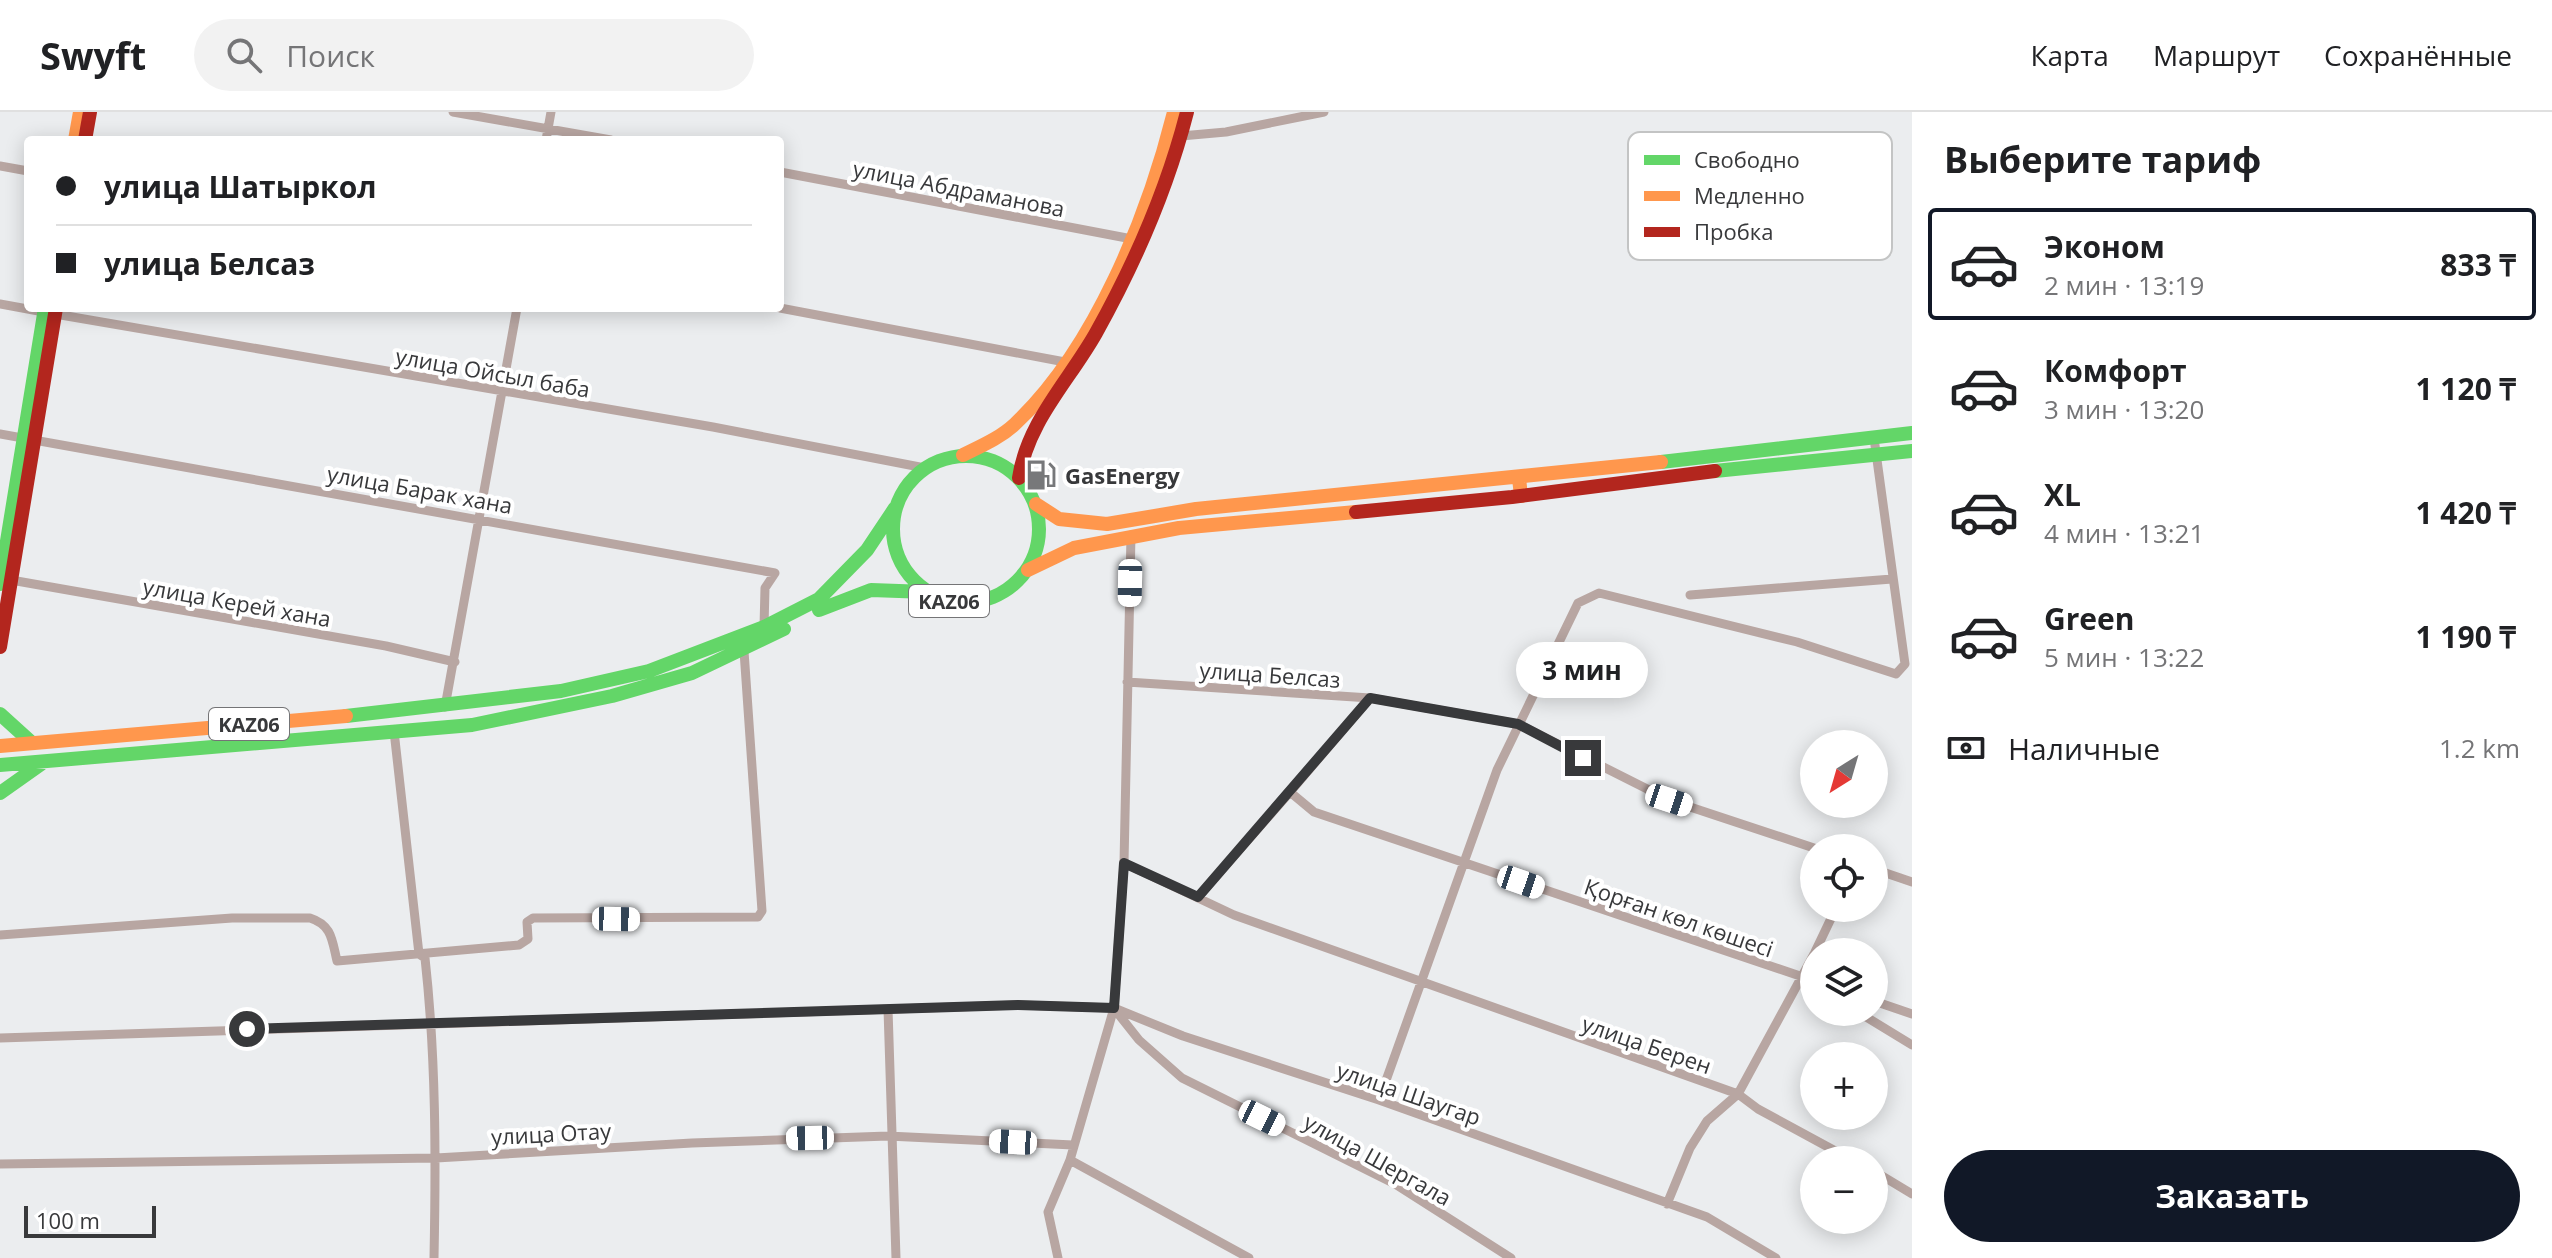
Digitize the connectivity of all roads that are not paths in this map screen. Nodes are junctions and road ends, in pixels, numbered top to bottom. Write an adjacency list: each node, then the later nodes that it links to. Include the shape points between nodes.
1 (80, 112): 9 (main road)
2 (90, 112): 10 (main road)
3 (453, 112): 8 (street)
4 (551, 112): 8 (street)
5 (1174, 112): 17 (main road, via 1168,148)
6 (1187, 112): 13 (main road)
7 (1324, 112): 13 (street)
8 (548, 128): 11 (street); 12 (street)
9 (76, 136)
10 (86, 136)
11 (547, 136)
12 (590, 136)
13 (1181, 136): 34 (main road, via 1148,231 1079,363 1026,440)
14 (0, 166): 15 (street)
15 (24, 170)
16 (784, 173): 17 (street, улица Абдраманова)
17 (1132, 239): 24 (main road)
18 (0, 304): 19 (street, улица Ойсыл баба)
19 (24, 307)
20 (784, 309): 24 (street)
21 (50, 312): 28 (main road)
22 (61, 312): 25 (street, улица Ойсыл баба)
23 (516, 312): 25 (street)
24 (1065, 362): 31 (main road, via 1014,425)
25 (502, 392): 33 (street, улица Ойсыл баба); 39 (street)
26 (1912, 433): 29 (main road)
27 (0, 434): 28 (street, улица Барак хана)
28 (29, 438): 39 (street, улица Барак хана); 42 (main road)
29 (1874, 438): 32 (street); 35 (main road)
30 (1912, 451): 32 (main road)
31 (963, 455): 33 (main road); 34 (main road, via 1003,465)
32 (1879, 456): 36 (main road, via 1804,459); 43 (street)
33 (925, 468): 38 (main road, KАZ06, via 907,485)
34 (1019, 478): 37 (main road)
35 (1519, 478): 36 (main road); 37 (main road, via 1196,509 1107,524 1059,519)
36 (1521, 496): 40 (main road)
37 (1036, 504): 41 (main road, via 1039,538)
38 (895, 508): 44 (main road, KАZ06, via 892,532 897,555); 46 (main road, KАZ06, via 833,589)
39 (480, 517): 46 (street, улица Барак хана, via 775,573 765,588); 49 (street)
40 (1131, 535): 41 (main road, via 1074,548); 50 (street)
41 (1028, 570): 44 (main road, KАZ06, via 1013,587 971,603)
42 (3, 578): 47 (main road); 49 (street, улица Керей хана)
43 (1892, 579): 45 (street); 54 (street, via 1905,664 1896,674 1781,638 1599,593 1587,597 1578,603)
44 (927, 592): 48 (main road, KАZ06, via 880,586 855,591)
45 (1690, 595)
46 (764, 627): 52 (main road, KАZ06, via 649,671 561,691)
47 (0, 647)
48 (744, 651): 55 (main road, KАZ06, via 692,673 612,696 472,725); 69 (street, via 759,830 758,917 533,918 527,922 525,943)
49 (455, 662): 52 (street)
50 (1127, 682): 51 (street, улица Белсаз); 64 (street)
51 (1370, 698): 54 (street, улица Белсаз); 60 (street)
52 (445, 707): 56 (main road, KАZ06)
53 (0, 714): 56 (main road)
54 (1518, 724): 62 (street, улица Белсаз, via 1669,800); 63 (street)
55 (394, 731): 58 (main road, KАZ06); 69 (street)
56 (32, 743): 57 (main road, KАZ06)
57 (0, 746)
58 (45, 761): 59 (main road, KАZ06); 61 (main road)
59 (0, 765)
60 (1290, 792): 63 (street, Қорған көл көшесі, via 1314,812); 67 (street)
61 (0, 793)
62 (1800, 843)
63 (1462, 862): 70 (street, Қорған көл көшесі); 71 (street)
64 (1124, 863): 67 (street, улица Берен); 74 (street)
65 (1888, 874): 66 (street)
66 (1912, 882)
67 (1198, 897): 71 (street, улица Берен, via 1234,915)
68 (0, 935): 69 (street, via 232,918 310,918 330,931 337,961)
69 (419, 954): 77 (street, via 425,958)
70 (1800, 976)
71 (1420, 981): 81 (street, улица Берен); 82 (street)
72 (1800, 982): 81 (street)
73 (1888, 1006): 76 (street)
74 (1114, 1008): 75 (street, улица Шаугар); 82 (street, улица Шаугар); 84 (street); 96 (street, улица Шергала, via 1139,1040 1182,1078 1395,1184)
75 (888, 1009): 77 (street, улица Шаугар); 83 (street)
76 (1912, 1014)
77 (432, 1023): 79 (street, улица Шаугар); 86 (street)
78 (1881, 1026): 80 (street)
79 (0, 1038)
80 (1912, 1045)
81 (1738, 1094): 85 (street, улица Берен); 91 (street, via 1707,1121)
82 (1379, 1100): 91 (street, улица Шаугар)
83 (894, 1136): 84 (street, улица Отау); 86 (street, улица Отау); 93 (street)
84 (1073, 1145): 87 (street)
85 (1826, 1146)
86 (436, 1158): 88 (street, улица Отау); 92 (street)
87 (1070, 1160): 94 (street, via 1048,1212); 95 (street)
88 (0, 1164)
89 (1888, 1179): 90 (street)
90 (1912, 1194)
91 (1667, 1204): 97 (street, улица Шаугар, via 1707,1217)
92 (434, 1258)
93 (896, 1258)
94 (1058, 1258)
95 (1249, 1258)
96 (1511, 1258)
97 (1776, 1258)

